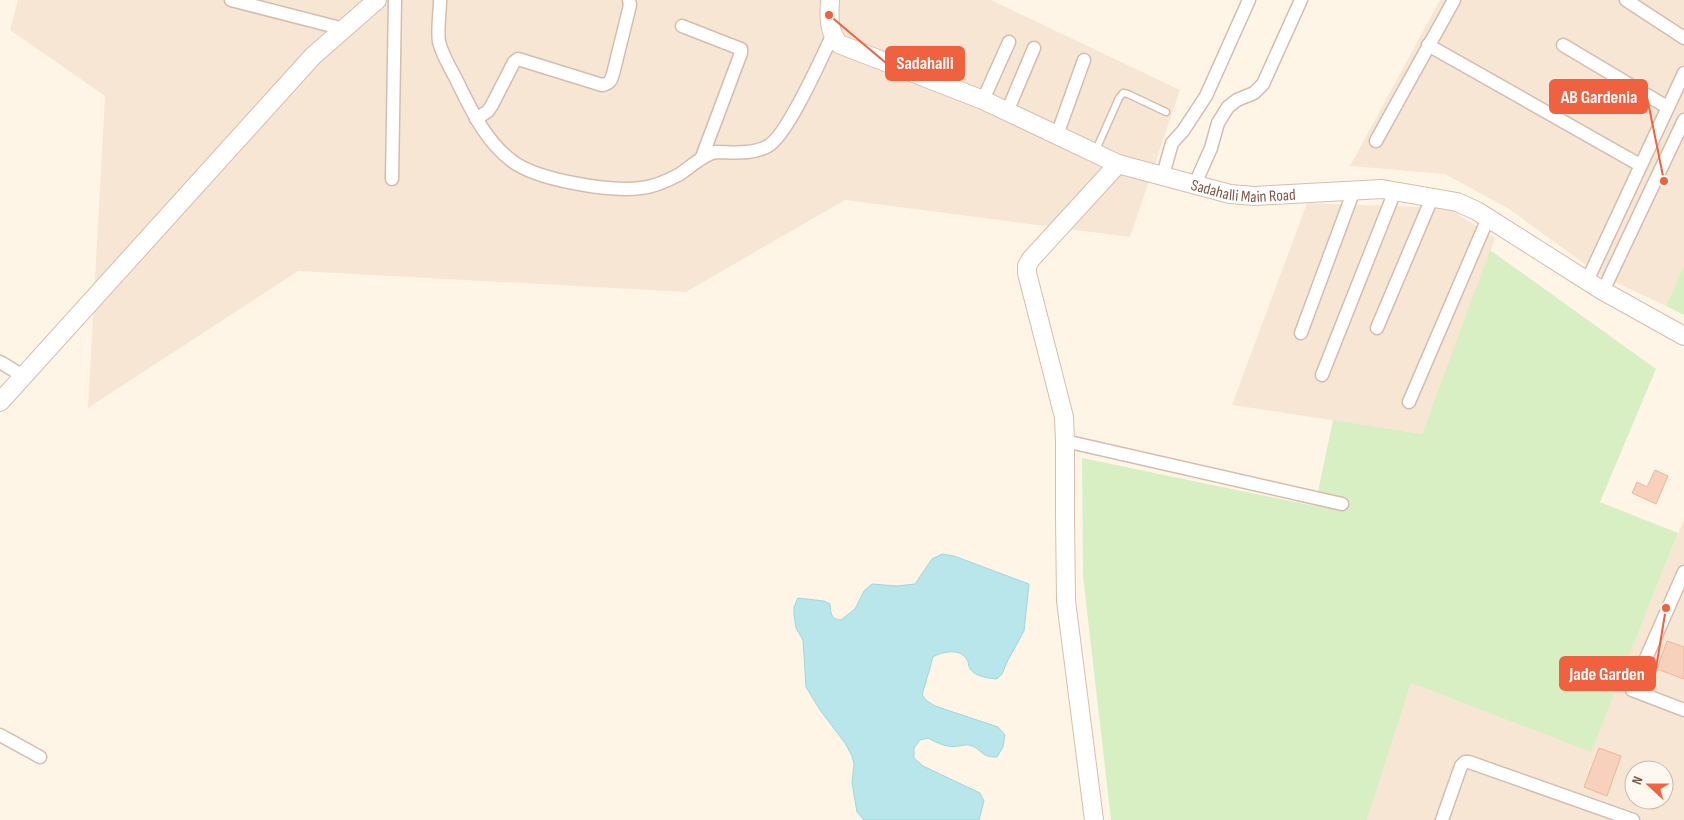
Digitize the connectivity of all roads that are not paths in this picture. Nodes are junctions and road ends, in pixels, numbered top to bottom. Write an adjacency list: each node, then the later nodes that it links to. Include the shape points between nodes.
1 (231, 0): 12 (street)
2 (377, 0): 12 (street)
3 (395, 0): 34 (street)
4 (440, 0): 25 (street, via 440,44)
5 (629, 0): 25 (street, via 613,74 607,84 518,59 488,111)
6 (830, 0): 13 (street)
7 (1249, 0): 33 (street, via 1206,96 1172,144)
8 (1302, 0): 35 (street, via 1263,84 1254,93 1228,107 1218,123)
9 (1454, 0): 16 (street)
10 (1626, 0): 14 (street)
11 (682, 26): 30 (street, via 741,49)
12 (344, 29): 47 (street, via 313,56)
13 (832, 36): 21 (street, Sadahalli Main Road, via 849,49); 30 (street, via 783,132 770,146 752,152 715,152)
14 (1684, 38)
15 (1009, 42): 21 (street)
16 (1428, 45): 28 (street); 32 (street)
17 (1563, 45): 22 (street)
18 (1034, 48): 23 (street)
19 (1084, 60): 27 (street)
20 (1684, 73): 22 (street)
21 (983, 100): 23 (street, Sadahalli Main Road)
22 (1667, 108): 32 (street)
23 (1007, 112): 27 (street, Sadahalli Main Road)
24 (1166, 112): 29 (lane, via 1123,93)
25 (476, 118): 30 (street, via 505,155 524,169 559,180 599,187 652,186 679,174)
26 (1684, 120): 41 (street)
27 (1057, 135): 29 (street, Sadahalli Main Road)
28 (1376, 142)
29 (1094, 153): 31 (street, Sadahalli Main Road)
30 (702, 157)
31 (1118, 164): 33 (street, Sadahalli Main Road); 50 (street, via 1027,266 1064,417)
32 (1640, 165): 40 (street)
33 (1163, 175): 35 (street, Sadahalli Main Road)
34 (392, 179)
35 (1195, 184): 36 (street, Sadahalli Main Road, via 1242,196)
36 (1354, 190): 37 (street, Sadahalli Main Road); 43 (street)
37 (1394, 191): 38 (street, Sadahalli Main Road); 46 (street)
38 (1432, 198): 39 (street, Sadahalli Main Road, via 1457,202); 42 (street)
39 (1488, 218): 40 (street, Sadahalli Main Road); 49 (street)
40 (1587, 281): 41 (street, Sadahalli Main Road)
41 (1603, 291): 44 (street, Sadahalli Main Road)
42 (1378, 328)
43 (1301, 333)
44 (1684, 336)
45 (0, 362): 47 (street)
46 (1322, 375)
47 (23, 376): 48 (street)
48 (0, 402)
49 (1409, 402)
50 (1066, 441): 51 (street); 56 (street, via 1066,592)
51 (1342, 504)
52 (1684, 572): 53 (street, via 1632,690)
53 (1684, 710)
54 (0, 735): 55 (street)
55 (40, 757)
56 (1094, 820)
57 (1442, 820): 58 (street, via 1465,762)
58 (1633, 820)

